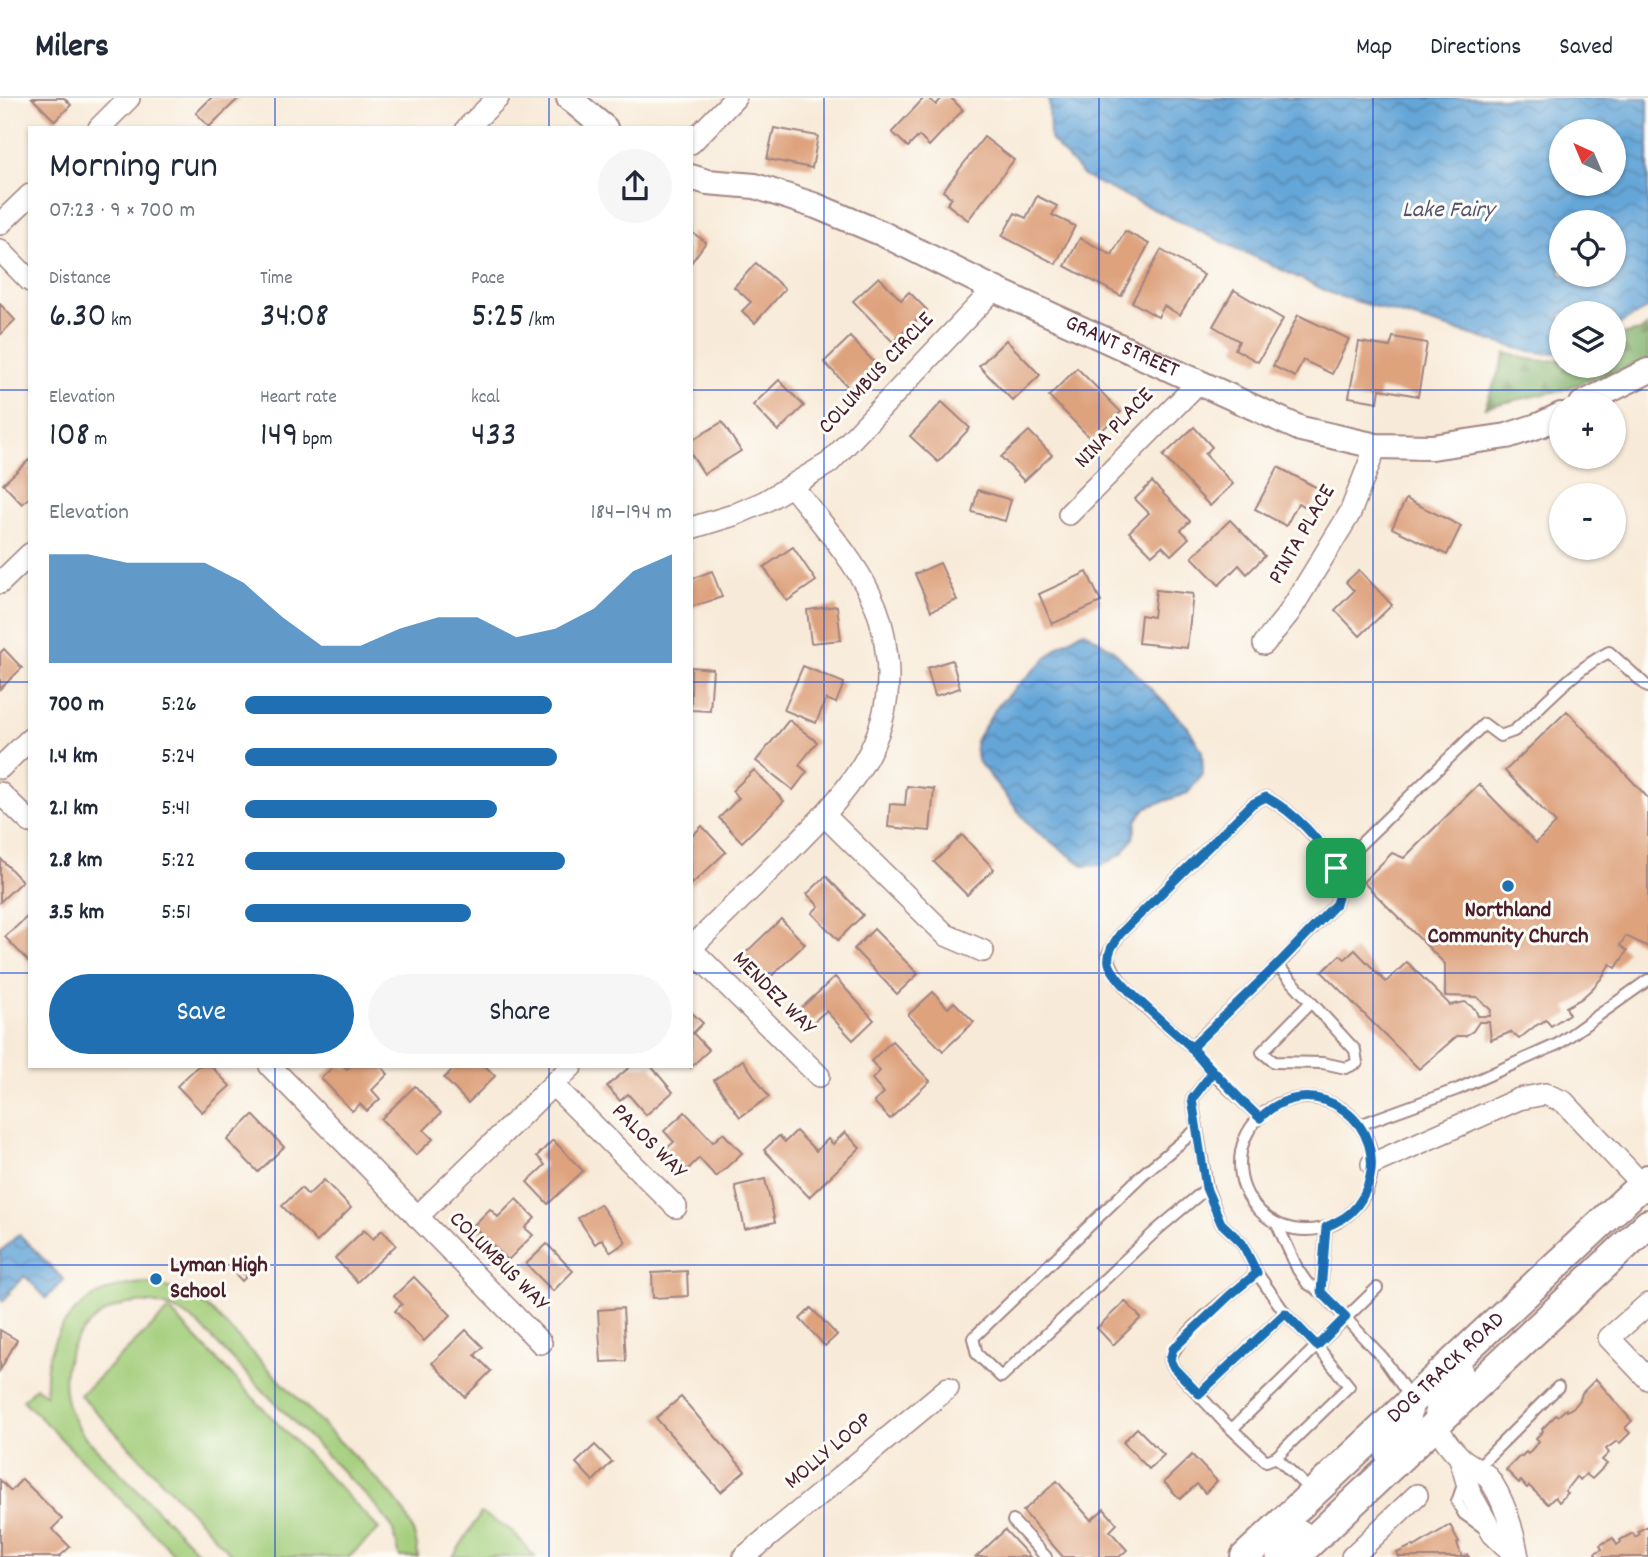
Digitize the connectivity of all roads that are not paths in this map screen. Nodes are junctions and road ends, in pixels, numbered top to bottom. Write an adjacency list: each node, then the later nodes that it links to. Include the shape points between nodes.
1 (129, 98): 5 (street)
2 (498, 98): 6 (street)
3 (569, 98): 7 (street)
4 (735, 98): 8 (street)
5 (101, 126)
6 (469, 126)
7 (603, 126)
8 (693, 141)
9 (693, 178): 14 (street, GRANT STREET, via 755,186 816,206)
10 (28, 197): 11 (street)
11 (0, 224)
12 (0, 250): 13 (street)
13 (28, 279)
14 (994, 289): 16 (street, GRANT STREET); 20 (street, COLUMBUS CIRCLE, via 829,463)
15 (1648, 371): 17 (street)
16 (1199, 382): 19 (street, GRANT STREET, via 1301,429); 21 (street, NINA PLACE)
17 (1605, 392)
18 (1549, 421): 19 (street, GRANT STREET, via 1478,442)
19 (1376, 446): 25 (street, PINTA PLACE, via 1350,513 1289,613)
20 (793, 487): 22 (street, COLUMBUS CIRCLE, via 734,515); 30 (street, via 871,595 884,631 889,670 888,705 878,737 853,780)
21 (1069, 514)
22 (693, 527)
23 (28, 556): 24 (street)
24 (0, 583)
25 (1264, 644)
26 (1648, 687): 32 (lane, via 1609,652 1581,670 1514,732 1500,736 1484,724)
27 (28, 741): 28 (street)
28 (0, 768)
29 (0, 793): 31 (street)
30 (824, 816): 33 (street); 35 (street, via 946,935)
31 (28, 820)
32 (1336, 868): 36 (lane, via 1343,880 1336,904); 39 (lane, via 1315,838 1266,797 1252,804 1120,934 1108,954 1110,967)
33 (693, 946)
34 (693, 950): 43 (street, MENDEZ WAY)
35 (983, 951)
36 (1277, 965): 38 (lane); 39 (lane)
37 (1648, 979): 46 (lane, via 1558,1044)
38 (1311, 1002): 38 (lane, via 1355,1050 1357,1063 1346,1068 1274,1062 1262,1052)
39 (1191, 1048): 42 (lane)
40 (276, 1068): 52 (street)
41 (570, 1068): 44 (street)
42 (1212, 1073): 45 (lane); 47 (lane, via 1192,1099)
43 (819, 1076)
44 (554, 1084): 51 (street, PALOS WAY); 52 (street)
45 (1260, 1118): 46 (lane, via 1289,1100 1311,1098 1334,1103); 53 (lane, via 1242,1147 1240,1170 1246,1192)
46 (1359, 1125): 48 (lane, via 1366,1134)
47 (1196, 1130): 50 (lane); 50 (lane, via 1143,1174 973,1338 977,1354 1001,1377)
48 (1372, 1164): 49 (street, via 1519,1099 1545,1094 1564,1102); 55 (lane, via 1362,1200 1346,1217)
49 (1646, 1185): 56 (main road, DOG TRACK ROAD)
50 (1206, 1188): 57 (lane, via 1221,1223 1242,1243)
51 (676, 1207)
52 (417, 1217): 63 (street, COLUMBUS WAY)
53 (1277, 1224): 55 (lane, via 1301,1230); 59 (lane, via 1298,1270)
54 (1648, 1224): 70 (main road, DOG TRACK ROAD)
55 (1326, 1227): 59 (lane)
56 (1595, 1228): 69 (main road, DOG TRACK ROAD); 70 (street, via 1569,1271 1442,1391 1433,1413)
57 (1257, 1273): 61 (lane); 68 (lane, via 1173,1349 1170,1360 1174,1368)
58 (1377, 1288): 62 (lane)
59 (1321, 1292): 62 (lane)
60 (1648, 1304): 65 (street, via 1609,1338)
61 (1285, 1313): 64 (lane); 68 (lane)
62 (1346, 1317): 64 (lane); 69 (lane)
63 (541, 1343)
64 (1317, 1346): 71 (lane); 72 (lane, via 1349,1387)
65 (1648, 1379)
66 (1558, 1387): 73 (lane)
67 (948, 1388): 79 (street, MOLLY LOOP)
68 (1199, 1394): 71 (lane)
69 (1412, 1400): 74 (main road, DOG TRACK ROAD); 82 (street, via 1412,1417 1394,1448)
70 (1435, 1425): 73 (street); 83 (main road, DOG TRACK ROAD)
71 (1232, 1429): 72 (lane, via 1266,1461)
72 (1276, 1457): 74 (lane)
73 (1467, 1468): 76 (street, via 1486,1475); 78 (street, via 1470,1493)
74 (1313, 1493): 81 (main road, DOG TRACK ROAD)
75 (1416, 1495): 84 (street)
76 (1503, 1508): 78 (street); 85 (street, via 1513,1526)
77 (1013, 1521): 80 (lane)
78 (1488, 1526): 85 (street)
79 (744, 1557)
80 (1046, 1557)
81 (1245, 1557)
82 (1277, 1557)
83 (1295, 1557)
84 (1352, 1557)
85 (1518, 1557)

